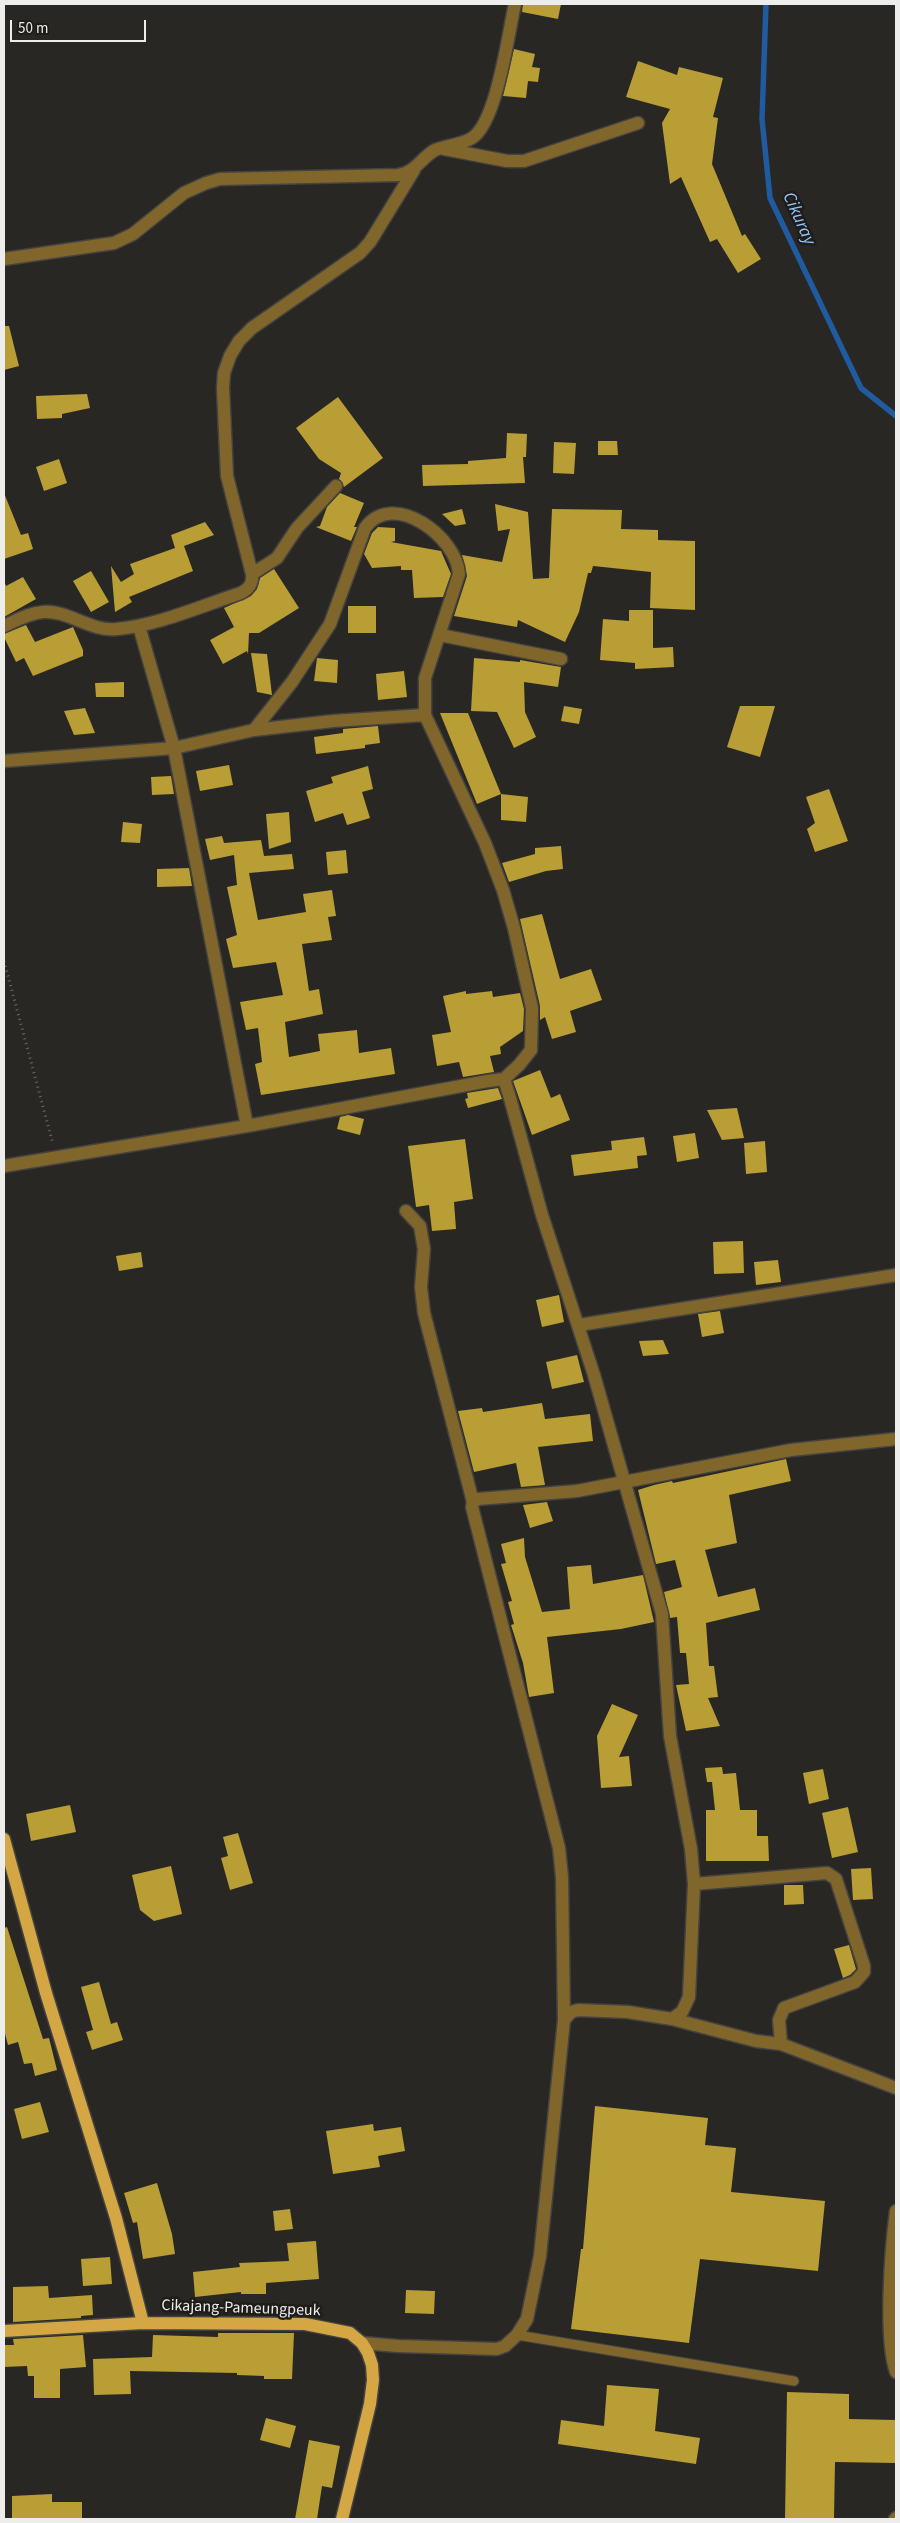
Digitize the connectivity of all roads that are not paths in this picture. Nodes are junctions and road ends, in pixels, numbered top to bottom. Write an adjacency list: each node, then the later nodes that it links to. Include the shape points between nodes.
1 (515, 4): 3 (street, via 493,104 486,120 473,137)
2 (638, 123): 3 (street, via 524,161 507,161)
3 (441, 148): 4 (street)
4 (414, 170): 5 (street, via 398,175 220,179 184,193 133,234 114,243); 7 (street, via 360,253 252,328 238,341 230,356 223,388 226,469)
5 (4, 259)
6 (336, 486): 7 (street, via 297,528 277,558)
7 (252, 574): 9 (street, via 252,584 241,594)
8 (4, 626): 9 (street, via 27,615 45,612 104,630)
9 (139, 626): 14 (street)
10 (440, 635): 11 (street); 12 (street, via 425,678); 13 (street, via 458,579 456,558 439,538 411,517 393,512 379,515 365,528 330,624 292,682)
11 (561, 659)
12 (425, 715): 13 (street); 16 (street, via 503,890 532,1008 531,1050)
13 (254, 730): 14 (street)
14 (174, 748): 15 (street); 17 (street)
15 (4, 762)
16 (504, 1079): 17 (street); 21 (street, via 542,1215)
17 (247, 1126): 18 (street)
18 (4, 1166)
19 (406, 1211): 24 (street, via 420,1226 424,1250 420,1287 424,1313)
20 (896, 1275): 21 (street)
21 (579, 1325): 23 (street)
22 (896, 1439): 23 (street, via 791,1450)
23 (626, 1481): 24 (street, via 570,1492); 26 (street, via 662,1614 670,1736 691,1849)
24 (473, 1502): 28 (street, via 559,1848)
25 (4, 1839): 32 (main road)
26 (694, 1884): 27 (street, via 689,1997 682,2012); 29 (street, via 827,1873 836,1879 864,1972 855,1982 784,2008 779,2020)
27 (672, 2019): 28 (street, via 628,2012 578,2010); 29 (street, via 756,2041)
28 (564, 2020): 34 (street, via 540,2256 527,2319)
29 (781, 2044): 30 (street)
30 (896, 2088)
31 (896, 2211): 36 (street, via 891,2355)
32 (144, 2323): 33 (main road, Cikajang-Pameungpeuk); 35 (main road, Cikajang-Pameungpeuk, via 305,2324 350,2334)
33 (4, 2330)
34 (517, 2335): 35 (street, via 497,2349); 37 (lane)
35 (362, 2343): 38 (main road, via 372,2365 370,2404)
36 (896, 2372)
37 (794, 2381)
38 (342, 2519)

